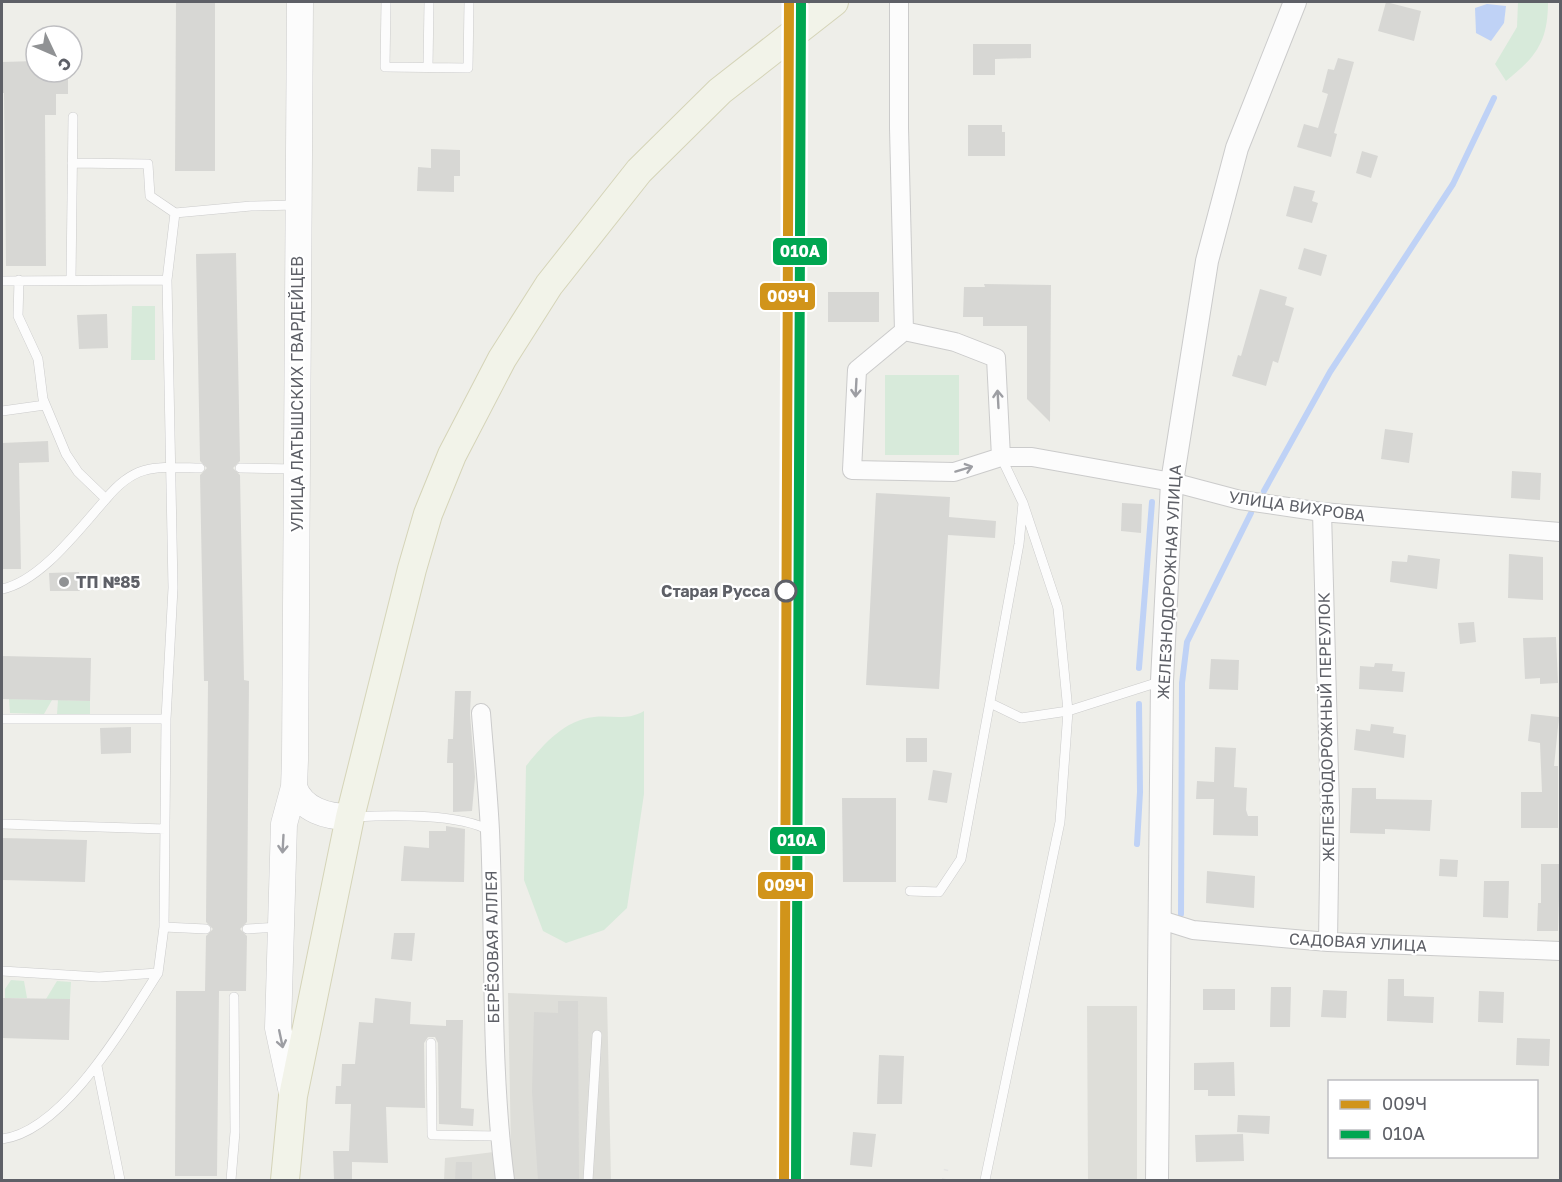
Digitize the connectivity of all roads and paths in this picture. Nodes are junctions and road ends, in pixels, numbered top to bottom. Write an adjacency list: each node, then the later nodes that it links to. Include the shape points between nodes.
1 (300, 2): 11 (main road, УЛИЦА ЛАТЫШСКИХ ГВАРДЕЙЦЕВ)
2 (386, 2): 8 (lane, via 385,67)
3 (429, 2): 8 (lane)
4 (469, 2): 8 (lane, via 468,68)
5 (834, 2): 38 (main road, via 720,92 639,171 549,285 502,359 475,406 428,514)
6 (899, 2): 17 (street)
7 (1295, 2): 25 (street, ЖЕЛЕЗНОДОРОЖНАЯ УЛИЦА, via 1237,148 1207,261)
8 (428, 67)
9 (73, 117): 10 (lane)
10 (72, 163): 12 (lane, via 148,164 150,196); 13 (lane)
11 (299, 205): 12 (lane); 24 (main road, УЛИЦА ЛАТЫШСКИХ ГВАРДЕЙЦЕВ)
12 (175, 213): 16 (lane)
13 (70, 279): 15 (lane); 16 (lane)
14 (2, 280): 15 (lane)
15 (19, 280): 18 (lane, via 18,316 39,359)
16 (167, 280): 21 (lane)
17 (904, 331): 20 (street, one-way to 17, via 996,358 955,342); 20 (street, one-way to 20, via 857,370 852,471 954,472)
18 (45, 405): 19 (lane); 26 (lane, via 66,454)
19 (2, 411)
20 (1001, 458): 25 (street, УЛИЦА ВИХРОВА, via 1032,457); 27 (lane)
21 (172, 467): 22 (lane); 26 (lane, via 137,471 119,483); 36 (lane, via 173,588)
22 (200, 468)
23 (240, 468): 24 (lane)
24 (297, 470): 37 (main road, УЛИЦА ЛАТЫШСКИХ ГВАРДЕЙЦЕВ)
25 (1172, 482): 28 (street, УЛИЦА ВИХРОВА, via 1240,500); 31 (street, ЖЕЛЕЗНОДОРОЖНАЯ УЛИЦА)
26 (106, 499): 30 (lane, via 43,566 15,586)
27 (1023, 502): 32 (lane); 33 (lane, via 1058,609)
28 (1322, 512): 29 (street, УЛИЦА ВИХРОВА); 48 (street, ЖЕЛЕЗНОДОРОЖНЫЙ ПЕРЕУЛОК, via 1330,807)
29 (1560, 532)
30 (2, 589)
31 (1162, 681): 33 (lane); 43 (street, ЖЕЛЕЗНОДОРОЖНАЯ УЛИЦА)
32 (990, 703): 33 (lane, via 1022,718); 42 (lane, via 961,860 939,892)
33 (1068, 711): 64 (lane, via 1060,822)
34 (481, 713): 41 (street, БЕРЁЗОВАЯ АЛЛЕЯ)
35 (2, 719): 36 (lane)
36 (166, 719): 40 (lane)
37 (294, 787): 38 (main road, via 302,801 320,813); 45 (main road, УЛИЦА ЛАТЫШСКИХ ГВАРДЕЙЦЕВ, one-way to 45, via 284,824)
38 (350, 817): 41 (lane, via 387,815 461,821); 56 (main road)
39 (2, 824): 40 (lane)
40 (165, 830): 44 (lane)
41 (490, 831): 57 (street, БЕРЁЗОВАЯ АЛЛЕЯ)
42 (910, 891)
43 (1158, 919): 48 (street, САДОВАЯ УЛИЦА, via 1193,930); 65 (street, ЖЕЛЕЗНОДОРОЖНАЯ УЛИЦА)
44 (164, 927): 46 (lane); 51 (lane)
45 (281, 927): 47 (lane); 56 (main road, УЛИЦА ЛАТЫШСКИХ ГВАРДЕЙЦЕВ, one-way to 56, via 278,1028)
46 (206, 929)
47 (247, 929)
48 (1328, 942): 49 (street, САДОВАЯ УЛИЦА)
49 (1560, 951)
50 (2, 971): 51 (lane, via 99,977)
51 (158, 973): 55 (lane)
52 (234, 997): 60 (lane, via 235,1132)
53 (597, 1035): 63 (lane)
54 (431, 1043): 57 (lane, via 432,1135)
55 (97, 1066): 58 (lane, via 61,1105 37,1123); 59 (lane)
56 (293, 1096): 61 (main road)
57 (499, 1136): 62 (street, БЕРЁЗОВАЯ АЛЛЕЯ)
58 (2, 1138)
59 (120, 1180)
60 (231, 1180)
61 (285, 1180)
62 (505, 1180)
63 (588, 1180)
64 (985, 1180)
65 (1157, 1180)

